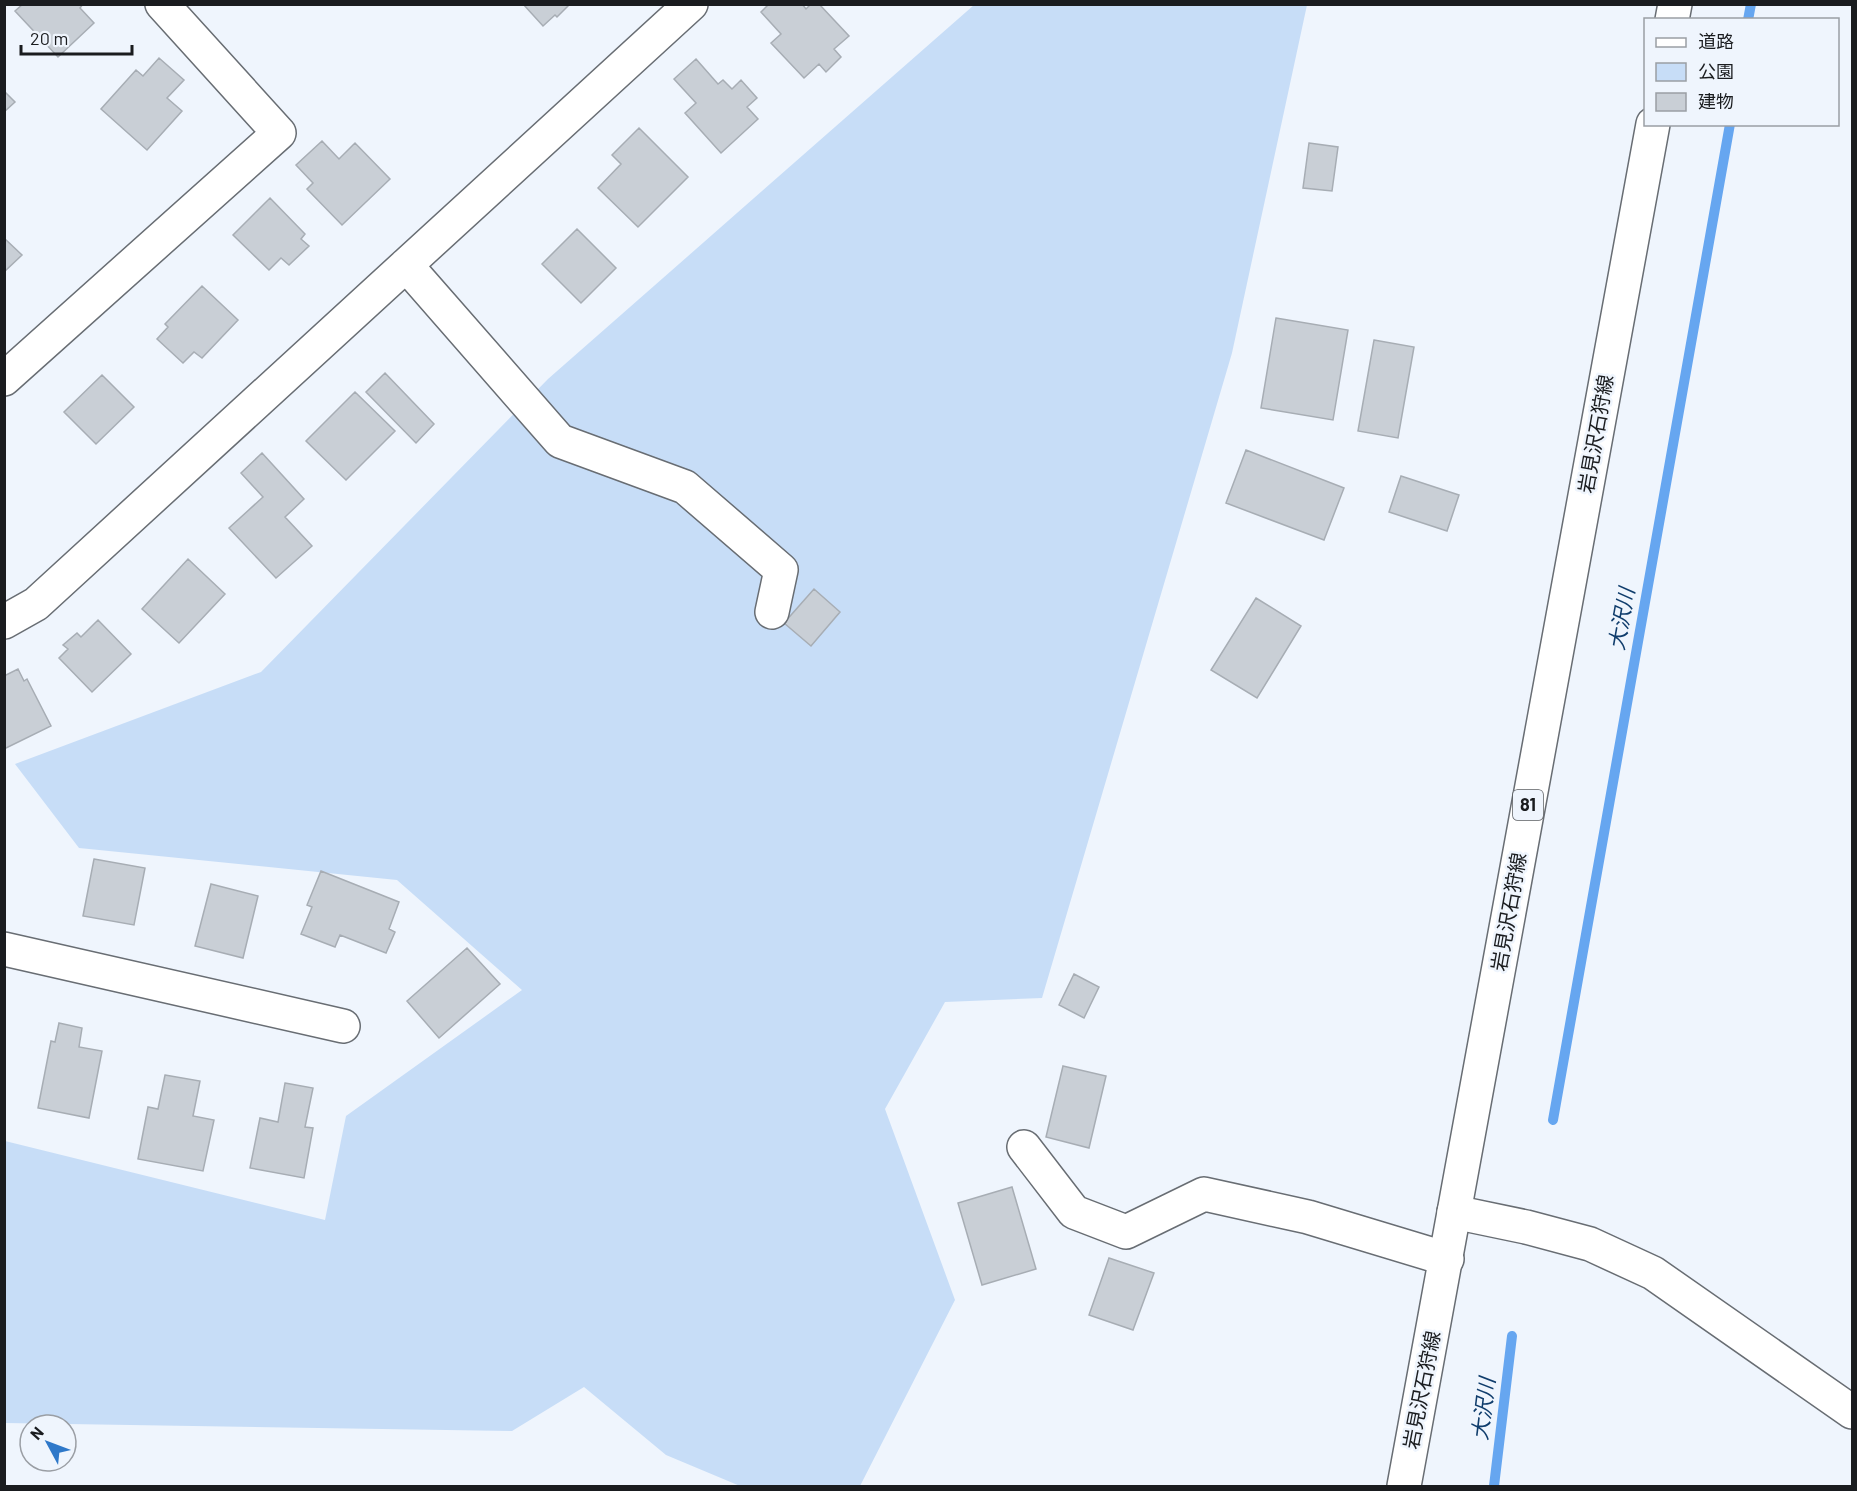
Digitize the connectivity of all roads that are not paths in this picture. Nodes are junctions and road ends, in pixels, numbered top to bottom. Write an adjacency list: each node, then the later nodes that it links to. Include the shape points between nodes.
1 (162, 4): 5 (street, via 279,133)
2 (691, 4): 4 (street)
3 (1653, 126): 11 (street, 岩見沢石狩線 / 81)
4 (406, 265): 6 (street, via 561,441 685,487 781,570); 7 (street, via 36,603)
5 (4, 380)
6 (772, 612)
7 (4, 622)
8 (4, 949): 9 (street)
9 (343, 1026)
10 (1024, 1147): 12 (street, via 1074,1212 1126,1232 1204,1194 1308,1216)
11 (1454, 1212): 12 (street, 岩見沢石狩線 / 81); 13 (street, via 1590,1244 1653,1273)
12 (1447, 1258): 14 (street, 岩見沢石狩線 / 81)
13 (1852, 1412)
14 (1404, 1486)

